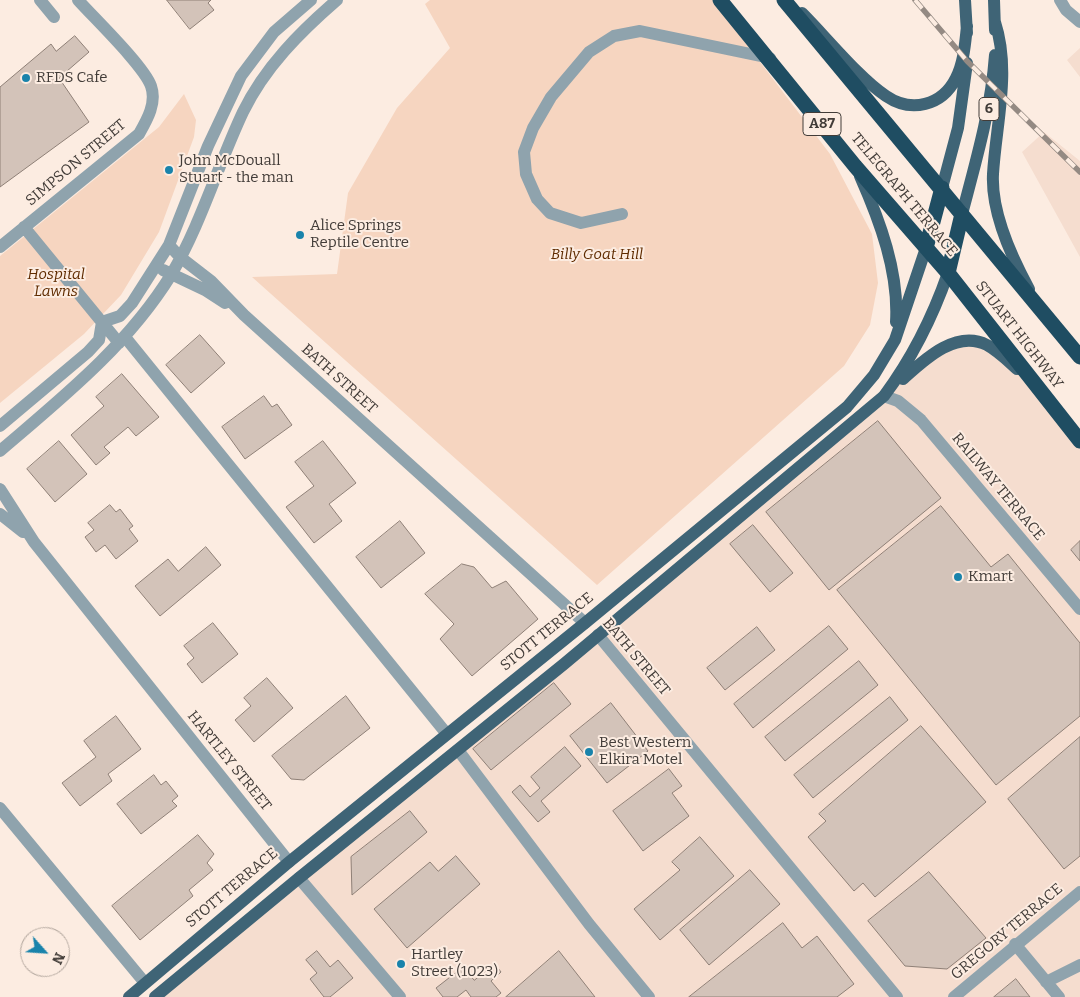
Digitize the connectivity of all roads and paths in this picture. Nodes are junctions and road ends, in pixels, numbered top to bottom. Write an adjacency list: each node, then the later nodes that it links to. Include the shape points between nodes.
1 (40, 0): 11 (street)
2 (78, 0): 20 (street, SIMPSON STREET, via 137,65 152,87 151,112 139,134)
3 (311, 0): 21 (street, via 274,32 241,76 208,146)
4 (338, 0): 24 (street, via 296,38 259,85 244,111)
5 (720, 0): 15 (highway, TELEGRAPH TERRACE / A87)
6 (784, 0): 17 (highway)
7 (790, 0): 14 (main road, via 875,87 909,106 928,104 950,88 964,57)
8 (965, 0): 14 (main road, 6)
9 (994, 0): 12 (main road, 6)
10 (1060, 0): 13 (street)
11 (54, 18)
12 (995, 22): 19 (main road, 6, via 993,87); 28 (main road, via 1002,43 993,175 995,199 1021,275)
13 (1080, 22)
14 (967, 26): 17 (main road, 6, via 963,99)
15 (770, 58): 16 (highway, TELEGRAPH TERRACE / A87); 18 (street, via 640,31 614,36 589,52 551,97 533,128 524,152 526,174 537,199 550,213 581,223)
16 (856, 166): 23 (highway, TELEGRAPH TERRACE / A87); 32 (main road, via 872,201 887,251 897,304)
17 (942, 188): 19 (highway); 23 (highway, 6)
18 (622, 214)
19 (962, 214): 27 (highway, 6); 28 (highway)
20 (24, 227): 22 (street, SIMPSON STREET); 30 (street)
21 (169, 245): 24 (street, BATH STREET); 25 (street)
22 (0, 247)
23 (926, 248): 27 (highway, TELEGRAPH TERRACE / A87); 32 (main road, STOTT TERRACE)
24 (180, 257): 26 (street); 29 (street, BATH STREET, via 198,269)
25 (156, 267): 26 (street, BATH STREET); 30 (street, via 120,316)
26 (172, 273): 29 (street, BATH STREET); 31 (street)
27 (948, 274): 34 (highway, STUART HIGHWAY / A87); 35 (main road, via 926,330)
28 (1038, 304): 33 (highway)
29 (244, 315): 43 (street, BATH STREET)
30 (102, 322): 31 (street); 36 (street, via 100,340)
31 (122, 340): 38 (street, via 94,371); 45 (street)
32 (895, 340): 43 (main road, STOTT TERRACE, via 874,375 840,412)
33 (1080, 357)
34 (1039, 389): 35 (main road, via 986,344 961,342 927,358); 37 (highway, STUART HIGHWAY / A87)
35 (884, 396): 42 (street, RAILWAY TERRACE, via 898,401 921,420); 44 (main road)
36 (0, 426)
37 (1080, 441)
38 (0, 451)
39 (0, 489): 41 (street, HARTLEY STREET)
40 (0, 514): 41 (street, HARTLEY STREET)
41 (34, 542): 48 (street, HARTLEY STREET)
42 (1080, 608)
43 (585, 622): 44 (main road, BATH STREET); 45 (main road, STOTT TERRACE)
44 (598, 635): 46 (main road); 59 (street, BATH STREET)
45 (446, 733): 48 (main road, STOTT TERRACE)
46 (458, 750): 49 (main road); 58 (street)
47 (0, 808): 54 (street)
48 (289, 862): 49 (main road, HARTLEY STREET); 54 (main road, STOTT TERRACE)
49 (299, 878): 56 (main road); 57 (street, HARTLEY STREET)
50 (1080, 892): 51 (street, GREGORY TERRACE)
51 (1015, 944): 53 (street); 60 (street, GREGORY TERRACE)
52 (1080, 964): 53 (street)
53 (1046, 982): 61 (street)
54 (146, 983): 55 (main road, STOTT TERRACE)
55 (129, 997)
56 (157, 997)
57 (400, 997)
58 (649, 997)
59 (897, 997)
60 (954, 997)
61 (1059, 997)

